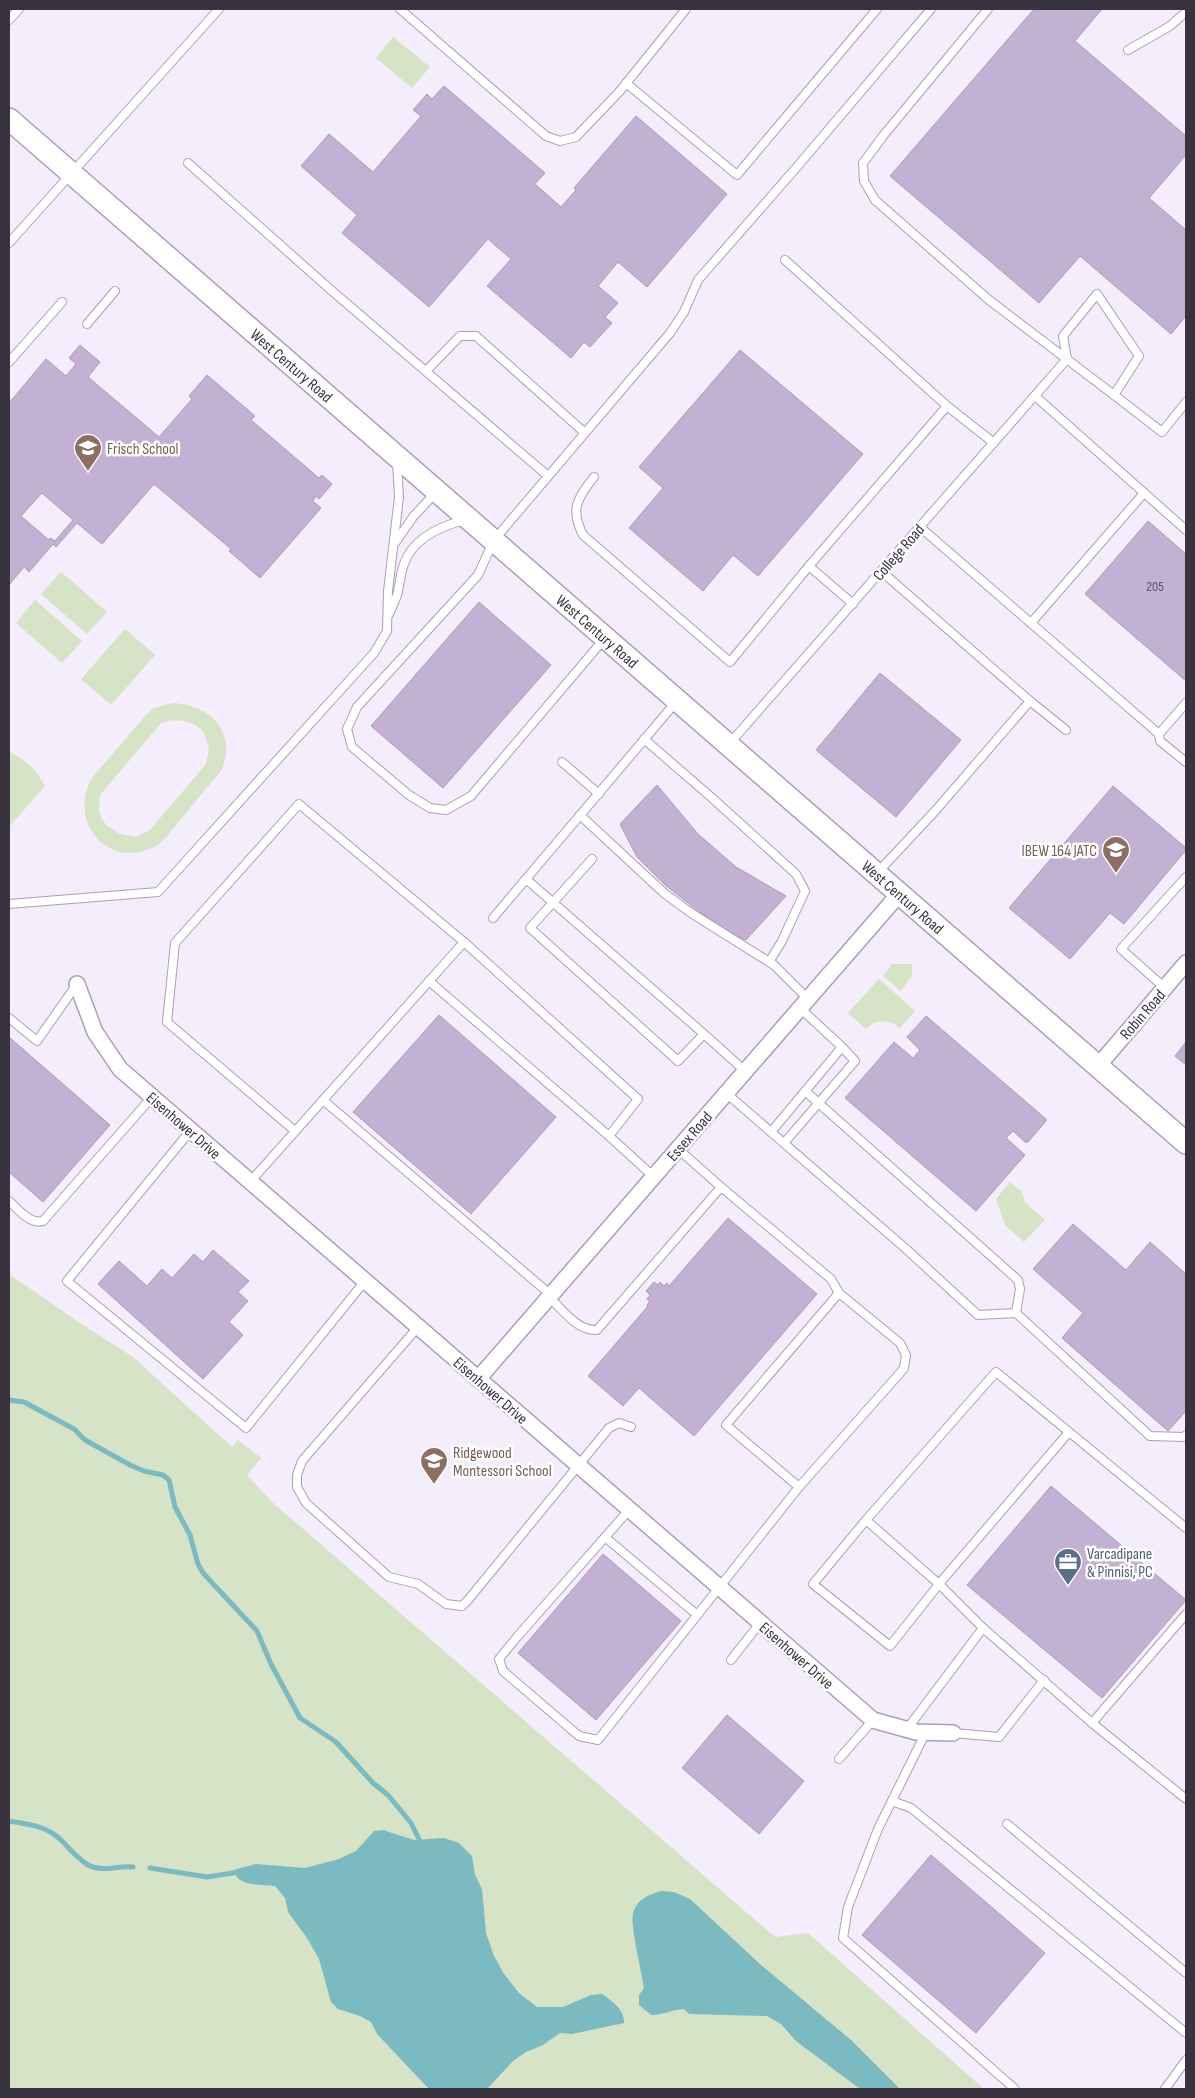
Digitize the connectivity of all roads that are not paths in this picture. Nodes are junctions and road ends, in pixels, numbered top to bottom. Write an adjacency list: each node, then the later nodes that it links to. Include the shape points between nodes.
1 (19, 9): 9 (lane)
2 (219, 9): 14 (lane)
3 (400, 9): 11 (lane, via 546,136 560,141 576,138)
4 (686, 9): 11 (lane)
5 (877, 9): 11 (lane, via 737,175)
6 (931, 9): 27 (lane, via 698,280 684,312 670,333)
7 (988, 9): 20 (lane, via 883,136 864,163 864,181 875,200 908,230 989,300)
8 (1186, 12): 10 (lane, via 1170,26)
9 (9, 20)
10 (1128, 50)
11 (626, 83)
12 (9, 120): 14 (main road, West Century Road)
13 (188, 163): 22 (lane)
14 (72, 174): 15 (lane); 29 (main road, West Century Road)
15 (9, 243)
16 (785, 260): 26 (lane)
17 (115, 291): 19 (lane)
18 (62, 302): 21 (lane)
19 (87, 324)
20 (1068, 359): 23 (lane); 23 (lane, via 1063,336 1097,294 1139,356); 24 (lane, College Road)
21 (9, 362)
22 (426, 371): 27 (lane, via 460,336 476,336); 30 (lane)
23 (1114, 395): 25 (lane, via 1162,432)
24 (1035, 396): 28 (lane, College Road); 33 (lane)
25 (1186, 402)
26 (947, 406): 28 (lane); 39 (lane)
27 (585, 433): 30 (lane)
28 (994, 443): 35 (lane, College Road)
29 (397, 456): 32 (main road, West Century Road); 38 (lane, via 399,497)
30 (548, 476): 37 (lane)
31 (594, 477): 39 (lane, via 578,498 576,512 583,535 730,662)
32 (438, 491): 34 (main road, West Century Road); 38 (lane, via 413,517)
33 (1144, 493): 36 (lane); 43 (lane)
34 (470, 519): 37 (main road, West Century Road); 42 (lane, via 429,534 414,545 404,564 397,595)
35 (920, 527): 40 (lane, College Road); 43 (lane)
36 (1186, 530)
37 (494, 540): 44 (main road, West Century Road); 44 (lane, via 478,575 357,707 347,729 352,747 409,795 430,808 446,810 471,796)
38 (392, 547): 42 (lane)
39 (809, 566): 41 (lane)
40 (881, 571): 41 (lane, College Road); 46 (lane)
41 (853, 604): 51 (lane, College Road)
42 (387, 618): 62 (lane, via 387,631 374,653 158,892)
43 (1031, 623): 49 (lane)
44 (606, 637): 45 (main road, West Century Road)
45 (678, 700): 50 (lane); 51 (main road, West Century Road)
46 (1030, 701): 48 (lane); 57 (lane)
47 (1186, 703): 49 (lane)
48 (1066, 730)
49 (1159, 734): 53 (lane, via 1160,741)
50 (644, 739): 54 (lane); 65 (lane, via 796,874 805,890)
51 (729, 745): 57 (main road, West Century Road)
52 (562, 762): 54 (lane)
53 (1186, 762)
54 (598, 794): 55 (lane)
55 (580, 815): 59 (lane); 65 (lane, via 664,893)
56 (592, 859): 61 (lane)
57 (877, 873): 60 (main road, West Century Road)
58 (1186, 877): 69 (lane, via 1121,949)
59 (526, 879): 61 (lane); 63 (lane)
60 (900, 893): 70 (street, Essex Road); 74 (main road, West Century Road)
61 (553, 902): 72 (lane); 72 (lane, via 530,928 678,1061)
62 (9, 904)
63 (493, 918)
64 (464, 942): 67 (lane); 82 (lane, via 298,804 175,943 167,1022); 84 (lane, via 638,1099)
65 (770, 962): 70 (lane)
66 (1186, 963): 69 (street, Robin Road)
67 (429, 982): 79 (lane); 84 (lane)
68 (76, 984): 71 (lane, via 37,1041); 78 (street, Eisenhower Drive, via 95,1032 120,1069)
69 (1165, 988): 74 (street, Robin Road)
70 (804, 1004): 73 (lane); 75 (street, Essex Road)
71 (9, 1018)
72 (704, 1034): 75 (lane)
73 (842, 1047): 76 (lane); 80 (lane, via 855,1060)
74 (1098, 1066): 86 (main road, West Century Road)
75 (745, 1071): 77 (street, Essex Road)
76 (805, 1091): 80 (lane); 83 (lane)
77 (726, 1093): 83 (lane); 87 (street, Essex Road)
78 (152, 1097): 81 (street, Eisenhower Drive); 91 (lane, via 43,1221 35,1222)
79 (323, 1100): 82 (lane); 94 (lane)
80 (819, 1104): 85 (lane); 95 (lane, via 1018,1280 1020,1289)
81 (191, 1130): 89 (street, Eisenhower Drive); 92 (lane, via 67,1281 246,1428)
82 (295, 1131): 89 (lane)
83 (771, 1132): 85 (lane)
84 (609, 1136): 88 (lane)
85 (784, 1143): 95 (lane, via 978,1315)
86 (1186, 1143)
87 (678, 1149): 88 (street, Essex Road); 90 (lane)
88 (654, 1177): 94 (street, Essex Road)
89 (250, 1182): 92 (street, Eisenhower Drive)
90 (721, 1187): 93 (lane, via 832,1279); 94 (lane, via 597,1330 578,1326)
91 (9, 1201)
92 (365, 1281): 96 (street, Eisenhower Drive)
93 (840, 1293): 102 (lane, via 900,1343 906,1361 900,1373); 102 (lane, via 726,1426)
94 (550, 1296): 97 (street, Essex Road)
95 (1016, 1313): 100 (lane, via 1150,1436)
96 (418, 1327): 97 (street, Eisenhower Drive); 101 (lane, via 302,1460 298,1475 297,1487 306,1504 390,1577 418,1584 446,1604 462,1606)
97 (478, 1379): 101 (street, Eisenhower Drive)
98 (631, 1426): 101 (lane, via 614,1424)
99 (1070, 1432): 104 (lane, via 996,1372); 105 (lane); 107 (lane)
100 (1186, 1435)
101 (579, 1466): 103 (street, Eisenhower Drive)
102 (799, 1487): 108 (lane)
103 (630, 1510): 106 (lane); 108 (street, Eisenhower Drive)
104 (866, 1520): 107 (lane); 107 (lane, via 813,1584 890,1646)
105 (1186, 1528)
106 (606, 1537): 109 (lane); 109 (lane, via 499,1659 503,1670 579,1736 598,1740)
107 (939, 1584): 112 (lane)
108 (719, 1587): 109 (lane); 111 (street, Eisenhower Drive)
109 (696, 1614)
110 (1186, 1614): 116 (lane)
111 (760, 1623): 113 (lane); 115 (street, Eisenhower Drive)
112 (983, 1628): 114 (lane); 117 (lane)
113 (731, 1660)
114 (1044, 1680): 116 (lane); 119 (lane, via 998,1737)
115 (872, 1720): 117 (street, Eisenhower Drive); 120 (lane)
116 (1092, 1723): 121 (lane)
117 (907, 1729): 118 (street, Eisenhower Drive)
118 (926, 1732): 119 (street, Eisenhower Drive); 122 (lane)
119 (953, 1733)
120 (839, 1759)
121 (1186, 1800)
122 (892, 1801): 125 (lane, via 911,1808); 127 (lane, via 848,1907 844,1938)
123 (1007, 1824): 124 (lane)
124 (1186, 1973)
125 (1186, 2034)
126 (1186, 2060): 128 (lane)
127 (1015, 2089)
128 (1164, 2089)

